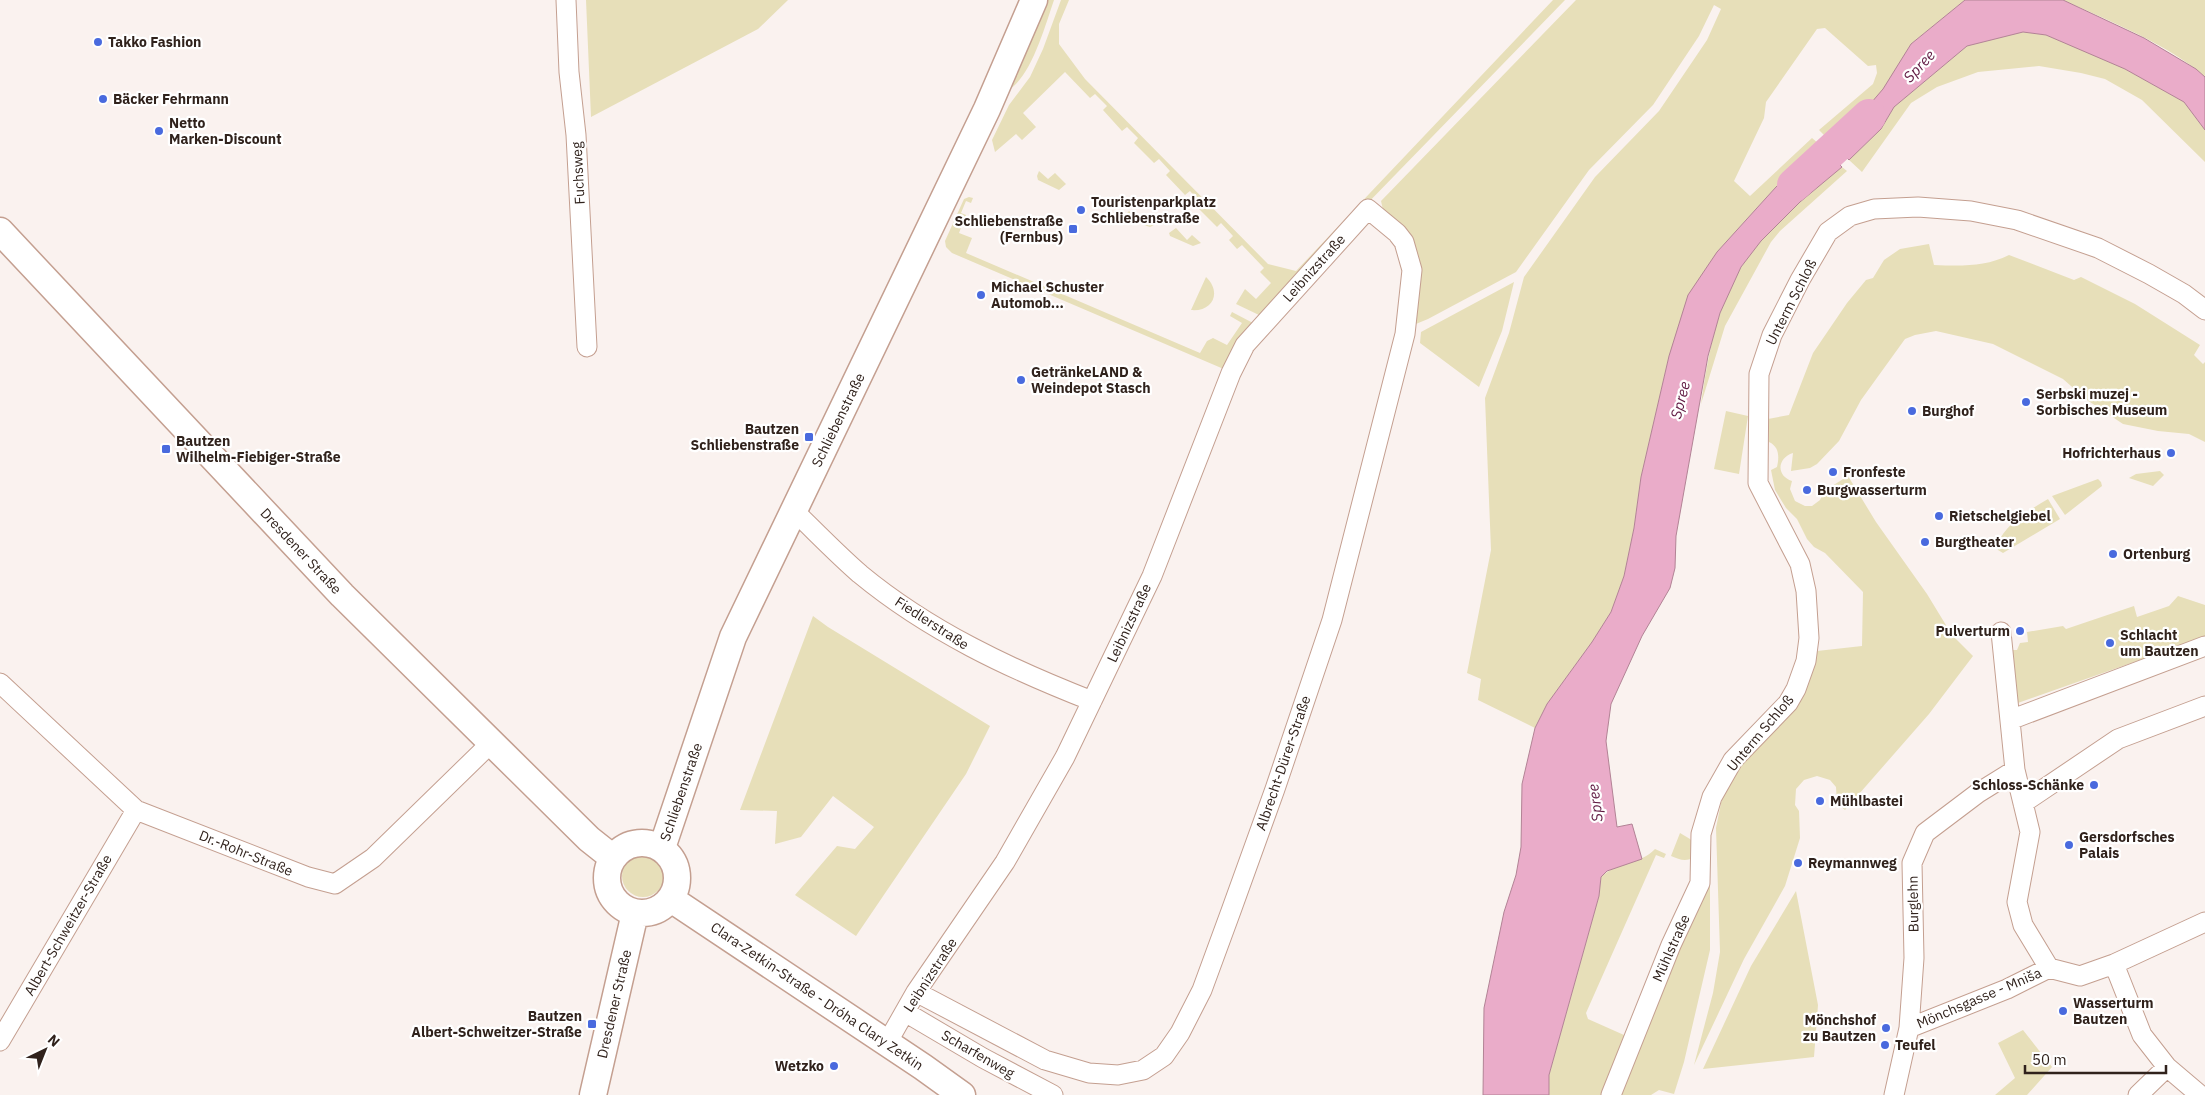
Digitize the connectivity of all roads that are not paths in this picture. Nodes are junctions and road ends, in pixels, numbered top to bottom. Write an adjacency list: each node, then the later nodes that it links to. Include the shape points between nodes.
1 (566, 0): 6 (street, Fuchsweg)
2 (1034, 0): 7 (main road, Schliebenstraße, via 987,109)
3 (1368, 209): 11 (street, Leibnizstraße, via 1244,345 1152,576); 26 (street, Albrecht-Dürer-Straße, via 1404,242 1412,270 1404,334 1332,620 1276,788 1202,990 1180,1033 1164,1056 1144,1070 1118,1074 1088,1073 1045,1060)
4 (0, 231): 14 (main road, Dresdener Straße, via 342,595)
5 (2205, 310): 16 (street, Unterm Schloß, via 2184,294 2098,248 2017,220 1971,211 1874,208 1850,216 1828,232 1772,335 1758,374 1758,484 1800,564 1806,591 1809,638 1806,661 1788,703 1733,760)
6 (587, 347)
7 (794, 511): 11 (street, Fiedlerstraße, via 860,574 910,610 976,650 1033,678); 19 (main road, Schliebenstraße, via 733,637)
8 (2002, 635): 13 (street)
9 (2205, 646): 13 (street)
10 (0, 683): 18 (street, Dr.-Rohr-Straße)
11 (1092, 701): 26 (street, Leibnizstraße, via 1065,757 1005,862)
12 (2205, 706): 17 (street, via 2118,739)
13 (2010, 720): 15 (street)
14 (491, 743): 18 (street, Dr.-Rohr-Straße, via 373,858 335,884 308,878); 20 (main road, Dresdener Straße, via 589,839)
15 (2015, 770): 17 (street); 29 (street, Burglehn, via 1924,833 1912,863 1914,958)
16 (1712, 797): 36 (street, Mühlstraße, via 1701,834 1700,883 1671,945)
17 (2023, 803): 25 (street, via 2030,832 2017,902 2023,925)
18 (136, 810): 27 (street, Albert-Schweitzer-Straße)
19 (662, 848): 20 (main road, via 635,843 620,850); 21 (main road, via 676,866 678,877)
20 (613, 858): 22 (main road, via 608,868 609,890 624,908)
21 (671, 899): 22 (main road, via 655,911); 31 (main road, Clara-Zetkin-Straße - Dróha Clary Zetkin)
22 (635, 913): 33 (main road, Dresdener Straße)
23 (2205, 922): 24 (street)
24 (2114, 964): 25 (street, via 2080,976); 32 (street, via 2142,1035)
25 (2049, 968): 29 (street, Mönchsgasse - Mniša, via 2007,989)
26 (916, 992): 28 (street, Leibnizstraße)
27 (7, 1012): 30 (street, Albert-Schweitzer-Straße)
28 (905, 1012): 31 (street, Leibnizstraße); 35 (street, Scharfenweg)
29 (1909, 1028): 37 (street, Burglehn)
30 (0, 1041)
31 (887, 1043): 34 (main road, Clara-Zetkin-Straße - Dróha Clary Zetkin)
32 (2167, 1067): 38 (street); 39 (street)
33 (593, 1095)
34 (962, 1095)
35 (1053, 1095)
36 (1611, 1095)
37 (1894, 1095)
38 (2138, 1095)
39 (2200, 1095)

